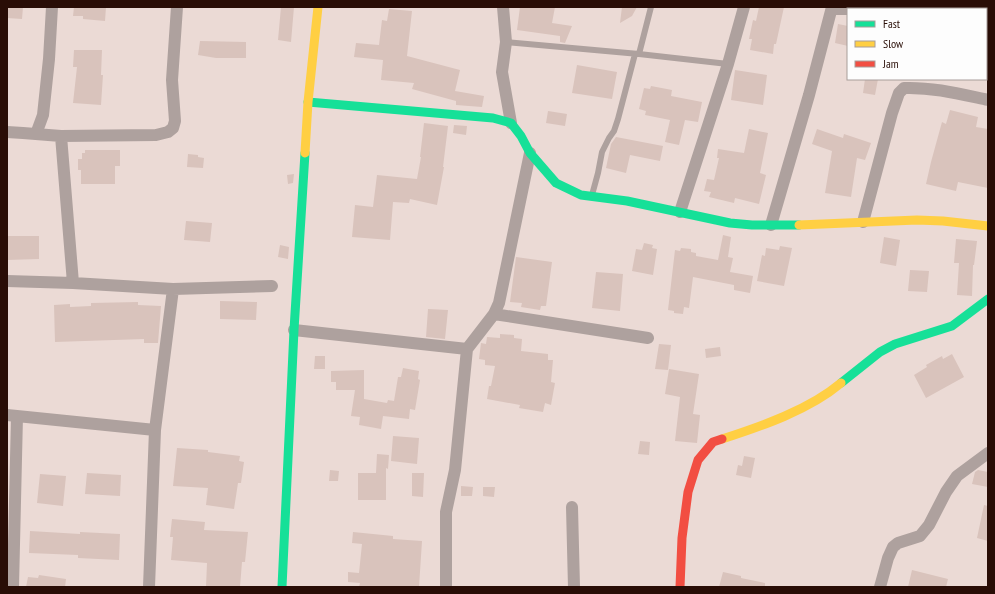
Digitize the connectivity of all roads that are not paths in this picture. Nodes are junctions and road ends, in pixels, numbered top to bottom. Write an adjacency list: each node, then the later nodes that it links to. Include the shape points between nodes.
1 (52, 7): 16 (street, via 43,116)
2 (177, 7): 17 (street, via 172,80 175,121 173,128 156,135)
3 (318, 7): 13 (street)
4 (503, 7): 9 (street)
5 (651, 7): 10 (lane)
6 (744, 7): 11 (street)
7 (832, 8): 8 (street); 22 (street)
8 (847, 9)
9 (506, 42): 10 (lane); 14 (street, via 502,72)
10 (637, 54): 11 (lane); 19 (lane, via 614,131 602,152)
11 (728, 64): 20 (street)
12 (988, 100): 21 (street, via 925,88 904,88 892,113)
13 (308, 102): 14 (street, via 493,118); 30 (street)
14 (511, 123): 18 (street)
15 (7, 132): 16 (street)
16 (36, 134): 17 (street)
17 (61, 136): 25 (street)
18 (530, 153): 19 (street, via 556,183 581,195); 29 (street, via 499,303)
19 (591, 196): 20 (street, via 627,200)
20 (680, 212): 22 (street, via 730,223)
21 (863, 222): 22 (street); 23 (street, via 917,220)
22 (771, 225)
23 (988, 226)
24 (7, 281): 25 (street)
25 (72, 283): 27 (street)
26 (272, 286): 27 (street)
27 (173, 289): 34 (street)
28 (988, 299): 42 (street, via 952,326 895,344 880,352 838,386 800,409 713,442 698,460 688,492 682,538)
29 (494, 314): 31 (street); 32 (street)
30 (294, 330): 32 (street); 39 (street)
31 (648, 338)
32 (467, 349): 40 (street, via 455,470 446,512)
33 (12, 416): 34 (street); 37 (street)
34 (155, 430): 38 (street)
35 (988, 453): 43 (street, via 957,476 930,525 920,536 893,547)
36 (572, 507): 41 (street)
37 (13, 587)
38 (149, 587)
39 (282, 587)
40 (446, 587)
41 (574, 587)
42 (680, 587)
43 (880, 587)

